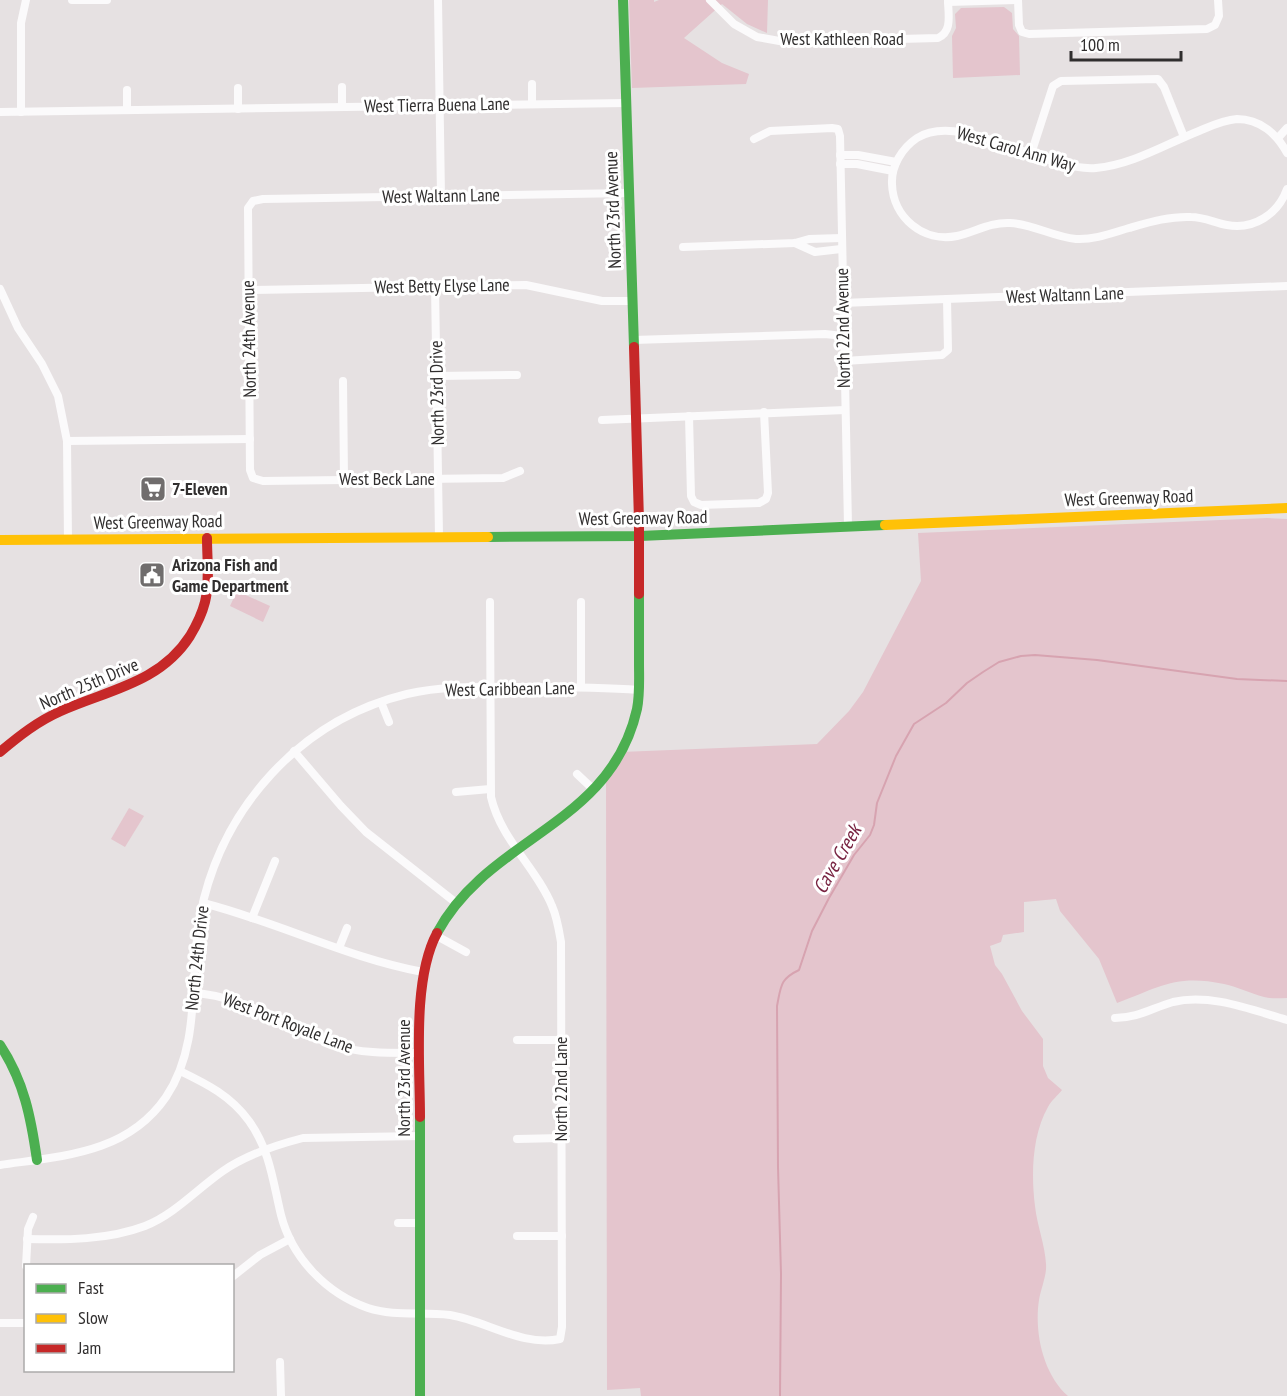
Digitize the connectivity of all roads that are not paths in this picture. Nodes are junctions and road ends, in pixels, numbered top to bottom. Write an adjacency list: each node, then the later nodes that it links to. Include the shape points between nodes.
1 (26, 0): 21 (street, via 21,23)
2 (72, 0): 3 (street)
3 (107, 0)
4 (438, 0): 16 (street)
5 (623, 0): 14 (street, North 23rd Avenue)
6 (1017, 0): 7 (street, via 1019,25 1022,32 1029,34 1207,29 1215,25); 8 (street)
7 (1218, 0)
8 (948, 1): 9 (street, West Kathleen Road, via 948,29 938,38 785,42 757,37 734,24)
9 (712, 3)
10 (532, 84): 15 (street, West Tierra Buena Lane)
11 (342, 87): 17 (street, West Tierra Buena Lane)
12 (238, 88): 18 (street)
13 (127, 90): 19 (street)
14 (626, 103): 15 (street, West Tierra Buena Lane); 33 (street, North 23rd Avenue)
15 (532, 104): 16 (street, West Tierra Buena Lane)
16 (440, 105): 17 (street, West Tierra Buena Lane); 34 (street)
17 (342, 107): 18 (street, West Tierra Buena Lane)
18 (238, 109): 19 (street, West Tierra Buena Lane)
19 (128, 110): 21 (street, West Tierra Buena Lane)
20 (0, 112): 21 (street, West Tierra Buena Lane)
21 (21, 112)
22 (1287, 128): 24 (street)
23 (1184, 137): 24 (street, West Carol Ann Way, via 1239,119 1260,124); 27 (street, West Carol Ann Way, via 1124,162 1096,168 1068,166); 27 (street, via 1158,79 1056,82)
24 (1278, 138): 26 (street, West Carol Ann Way)
25 (754, 139): 29 (street, North 22nd Avenue, via 770,131 838,129)
26 (1286, 146)
27 (1031, 154): 31 (street, West Carol Ann Way, via 965,133 936,130 907,145)
28 (868, 156): 29 (street); 30 (street); 31 (street)
29 (840, 160): 30 (street); 36 (street, North 22nd Avenue)
30 (867, 166): 31 (street)
31 (895, 166): 32 (street, via 893,194 905,219 923,232 947,237 996,223 1027,226 1076,239 1176,217 1245,226 1264,219 1277,207)
32 (1287, 189)
33 (629, 193): 34 (street, West Waltann Lane); 47 (street, North 23rd Avenue)
34 (441, 196): 35 (street, West Waltann Lane)
35 (253, 201): 45 (street, North 24th Avenue, via 248,208)
36 (841, 238): 37 (street); 40 (street, North 22nd Avenue)
37 (814, 239): 38 (street); 41 (street)
38 (795, 243): 39 (street); 41 (street)
39 (683, 247)
40 (842, 249): 41 (street); 48 (street, North 22nd Avenue)
41 (815, 252)
42 (435, 286): 45 (street, West Betty Elyse Lane); 47 (street, West Betty Elyse Lane, via 526,285 602,301); 53 (street, North 23rd Drive)
43 (1287, 286): 46 (street, West Waltann Lane)
44 (0, 289): 61 (street, via 18,328 53,384)
45 (249, 290): 60 (street, North 24th Avenue)
46 (947, 299): 48 (street, West Waltann Lane); 51 (street, via 949,342 942,355)
47 (632, 301): 50 (street, North 23rd Avenue)
48 (842, 303): 49 (street, North 22nd Avenue)
49 (843, 336): 50 (street); 51 (street, North 22nd Avenue)
50 (633, 340): 58 (street, North 23rd Avenue)
51 (844, 361): 55 (street, North 22nd Avenue)
52 (516, 375): 53 (street)
53 (437, 376): 65 (street, North 23rd Drive)
54 (343, 381): 64 (street)
55 (845, 410): 56 (street); 67 (street, North 22nd Avenue)
56 (764, 412): 57 (street); 57 (street, via 768,493 759,503 694,502)
57 (689, 416): 58 (street)
58 (636, 418): 59 (street); 69 (street, North 23rd Avenue)
59 (602, 420)
60 (250, 439): 61 (street); 63 (street, North 24th Avenue)
61 (68, 441): 72 (street)
62 (520, 471): 65 (street, West Beck Lane, via 503,477)
63 (253, 478): 64 (street, West Beck Lane)
64 (344, 479): 65 (street, West Beck Lane)
65 (437, 479): 68 (street, North 23rd Drive)
66 (1287, 508): 67 (street, West Greenway Road)
67 (848, 526): 69 (street, West Greenway Road)
68 (439, 536): 69 (street, West Greenway Road); 70 (street, West Greenway Road)
69 (640, 536): 77 (street, North 23rd Avenue)
70 (207, 538): 72 (street, West Greenway Road); 81 (street, North 25th Drive, via 207,585 201,615 192,634 163,668 140,682 49,717)
71 (0, 540): 72 (street, West Greenway Road)
72 (68, 540)
73 (489, 602): 75 (street, North 22nd Lane)
74 (581, 602): 76 (street)
75 (490, 687): 76 (street, West Caribbean Lane); 78 (street, West Caribbean Lane, via 415,693); 83 (street, North 22nd Lane)
76 (581, 687): 77 (street, West Caribbean Lane)
77 (639, 690): 84 (street, North 23rd Avenue, via 626,744)
78 (381, 702): 79 (street); 80 (street, West Caribbean Lane, via 327,727)
79 (389, 722)
80 (294, 751): 88 (street, via 361,827); 89 (street, North 24th Drive, via 258,789 236,821 218,855)
81 (0, 752)
82 (577, 774): 84 (street)
83 (490, 789): 85 (street); 86 (street, North 22nd Lane, via 498,820)
84 (594, 790): 86 (street, North 23rd Avenue)
85 (456, 792)
86 (516, 850): 88 (street, North 23rd Avenue, via 484,873); 100 (street, North 22nd Lane, via 552,904 559,929)
87 (275, 861): 90 (street)
88 (455, 902): 92 (street, North 23rd Avenue)
89 (203, 903): 90 (street); 96 (street, North 24th Drive)
90 (252, 918): 93 (street)
91 (346, 928): 93 (street)
92 (435, 935): 94 (street); 95 (street, North 23rd Avenue)
93 (339, 948): 95 (street, via 390,966)
94 (466, 952)
95 (423, 972): 102 (street, North 23rd Avenue)
96 (193, 993): 102 (street, West Port Royale Lane, via 232,1000 346,1048 375,1053); 103 (street, North 24th Drive, via 187,1048)
97 (1115, 1018): 98 (street, via 1131,1018 1171,1002 1191,1000 1226,1004)
98 (1287, 1020)
99 (517, 1040): 100 (street)
100 (561, 1040): 106 (street, North 22nd Lane)
101 (0, 1045): 108 (street, via 18,1072 25,1092)
102 (420, 1053): 104 (street, North 23rd Avenue)
103 (180, 1071): 107 (street, via 207,1083 235,1105); 108 (street, North 24th Drive, via 158,1107 123,1136 96,1149)
104 (420, 1136): 107 (street, via 314,1136); 112 (street, North 23rd Avenue)
105 (517, 1138): 106 (street)
106 (561, 1138): 114 (street, North 22nd Lane)
107 (265, 1150): 115 (street, via 224,1170 180,1205 146,1225 102,1237); 116 (street)
108 (38, 1160): 109 (street, North 24th Drive)
109 (0, 1165)
110 (33, 1217): 115 (street)
111 (398, 1223): 112 (street)
112 (420, 1223): 119 (street, North 23rd Avenue)
113 (517, 1236): 114 (street)
114 (562, 1236): 119 (street, North 22nd Lane, via 560,1339 533,1340 457,1317)
115 (27, 1239): 117 (street)
116 (290, 1239): 118 (street); 119 (street, via 316,1276 342,1296 370,1309)
117 (26, 1264)
118 (234, 1275)
119 (420, 1314): 124 (street, North 23rd Avenue)
120 (0, 1323): 121 (street)
121 (24, 1323)
122 (280, 1362): 123 (street)
123 (281, 1396)
124 (420, 1396)

